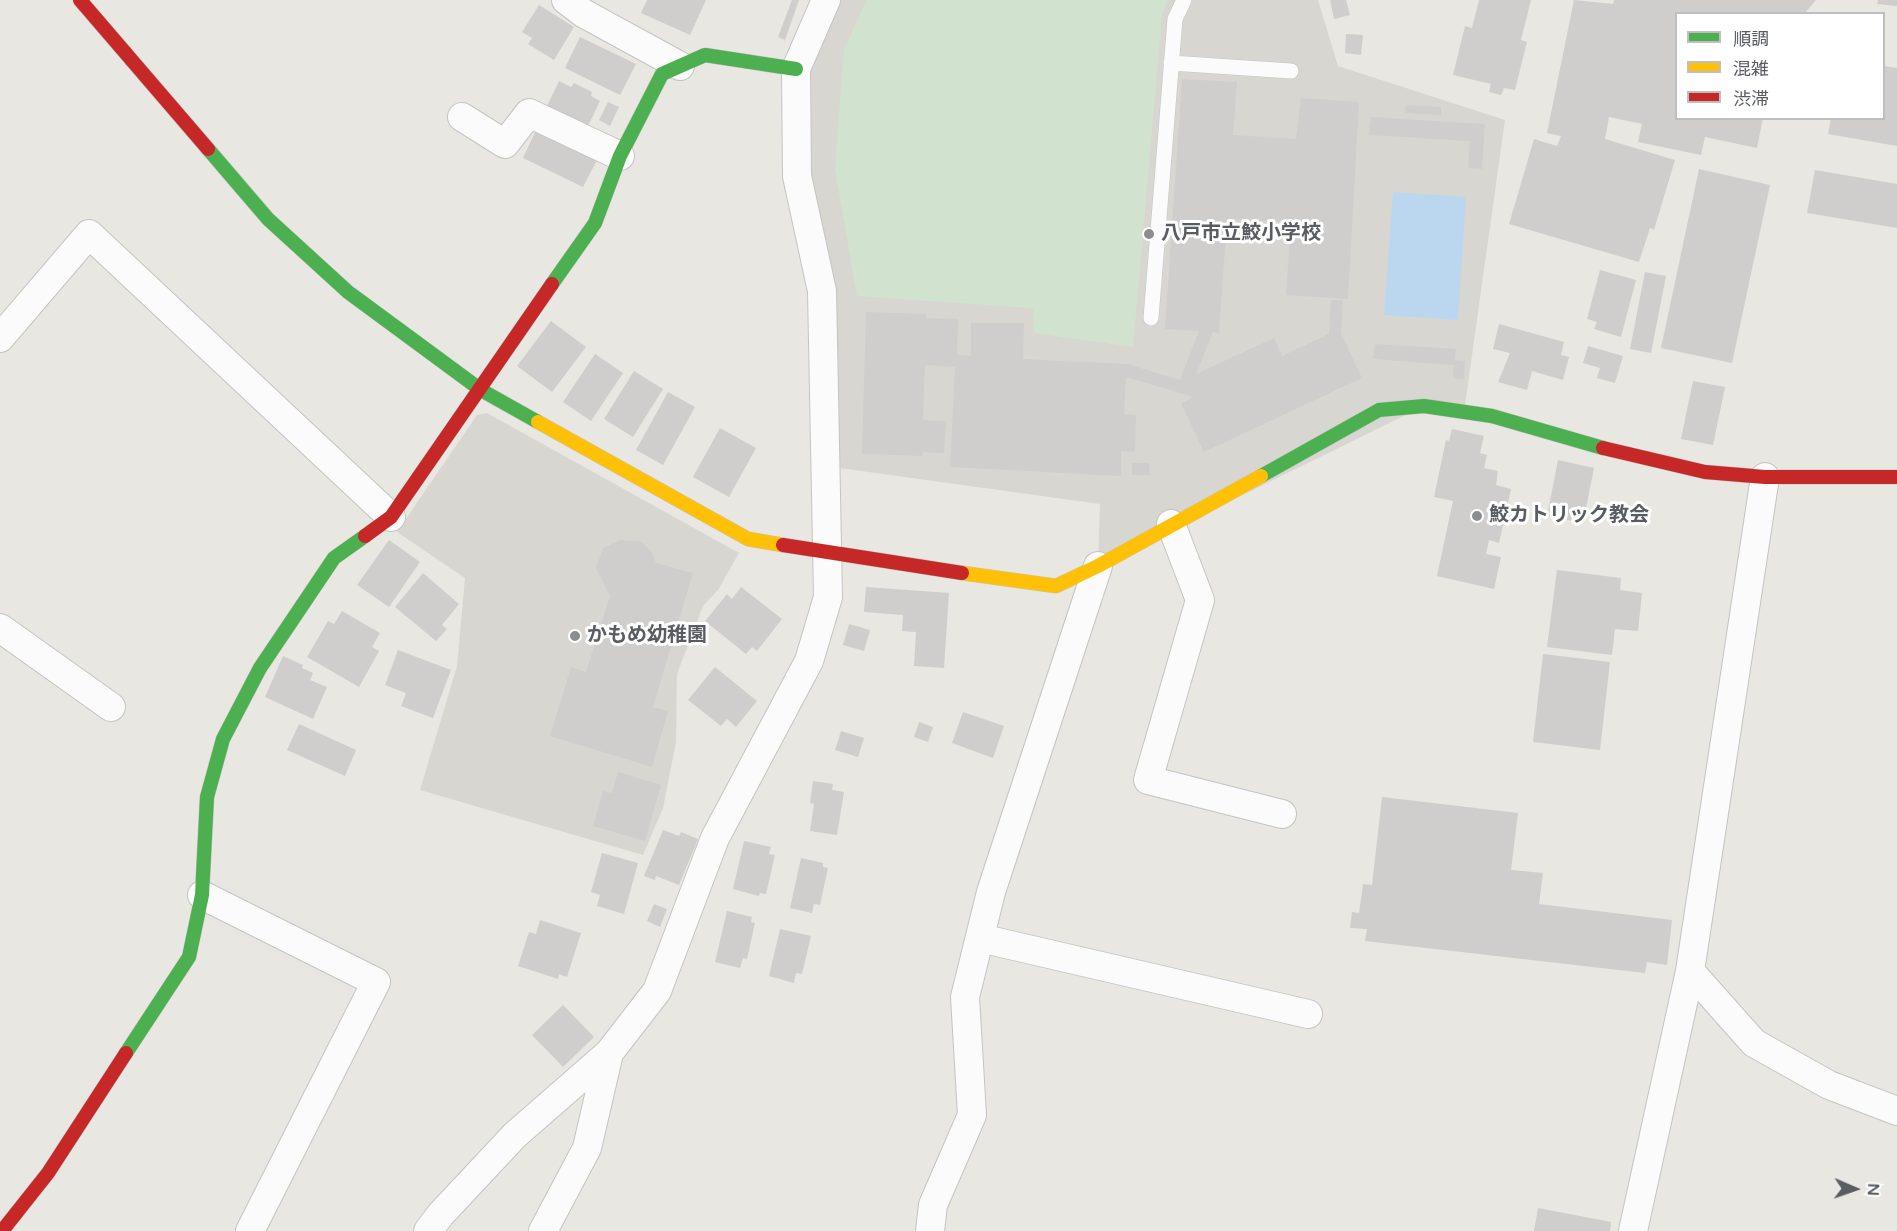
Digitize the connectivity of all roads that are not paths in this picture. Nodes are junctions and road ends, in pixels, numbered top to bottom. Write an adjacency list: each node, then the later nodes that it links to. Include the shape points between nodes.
1 (80, 0): 13 (street, via 268,219 348,292)
2 (566, 0): 6 (street, via 582,13)
3 (826, 0): 7 (street)
4 (1184, 0): 5 (lane, via 1175,19)
5 (1171, 63): 8 (lane); 11 (lane)
6 (680, 66): 7 (street, via 705,55); 10 (street, via 662,74)
7 (796, 69): 18 (street, via 797,176 822,291)
8 (1291, 71)
9 (462, 117): 10 (street, via 505,144 530,113)
10 (620, 156): 13 (street, via 595,223)
11 (1151, 318)
12 (0, 338): 16 (street, via 89,234)
13 (481, 390): 16 (street); 18 (street, via 748,539)
14 (1765, 477): 15 (street); 17 (street, via 1706,472 1640,459 1492,416 1424,406 1379,410); 25 (street)
15 (1897, 477)
16 (392, 517): 23 (street, via 334,558 260,668 223,739 207,797)
17 (1171, 524): 19 (street); 22 (street, via 1200,600 1148,780)
18 (827, 553): 19 (street, via 1056,586); 27 (street, via 828,597 809,661 715,838 657,991)
19 (1098, 566): 24 (street, via 991,892)
20 (0, 628): 21 (street)
21 (111, 707)
22 (1282, 814)
23 (202, 895): 29 (street, via 189,957 48,1173); 30 (street, via 376,982)
24 (980, 938): 26 (street); 33 (street, via 965,997 972,1115 933,1205)
25 (1690, 971): 28 (street, via 1754,1043 1828,1085); 34 (street)
26 (1308, 1014)
27 (609, 1053): 31 (street, via 515,1135); 32 (street, via 587,1148)
28 (1897, 1111)
29 (2, 1231)
30 (250, 1231)
31 (428, 1231)
32 (543, 1231)
33 (930, 1231)
34 (1633, 1231)

